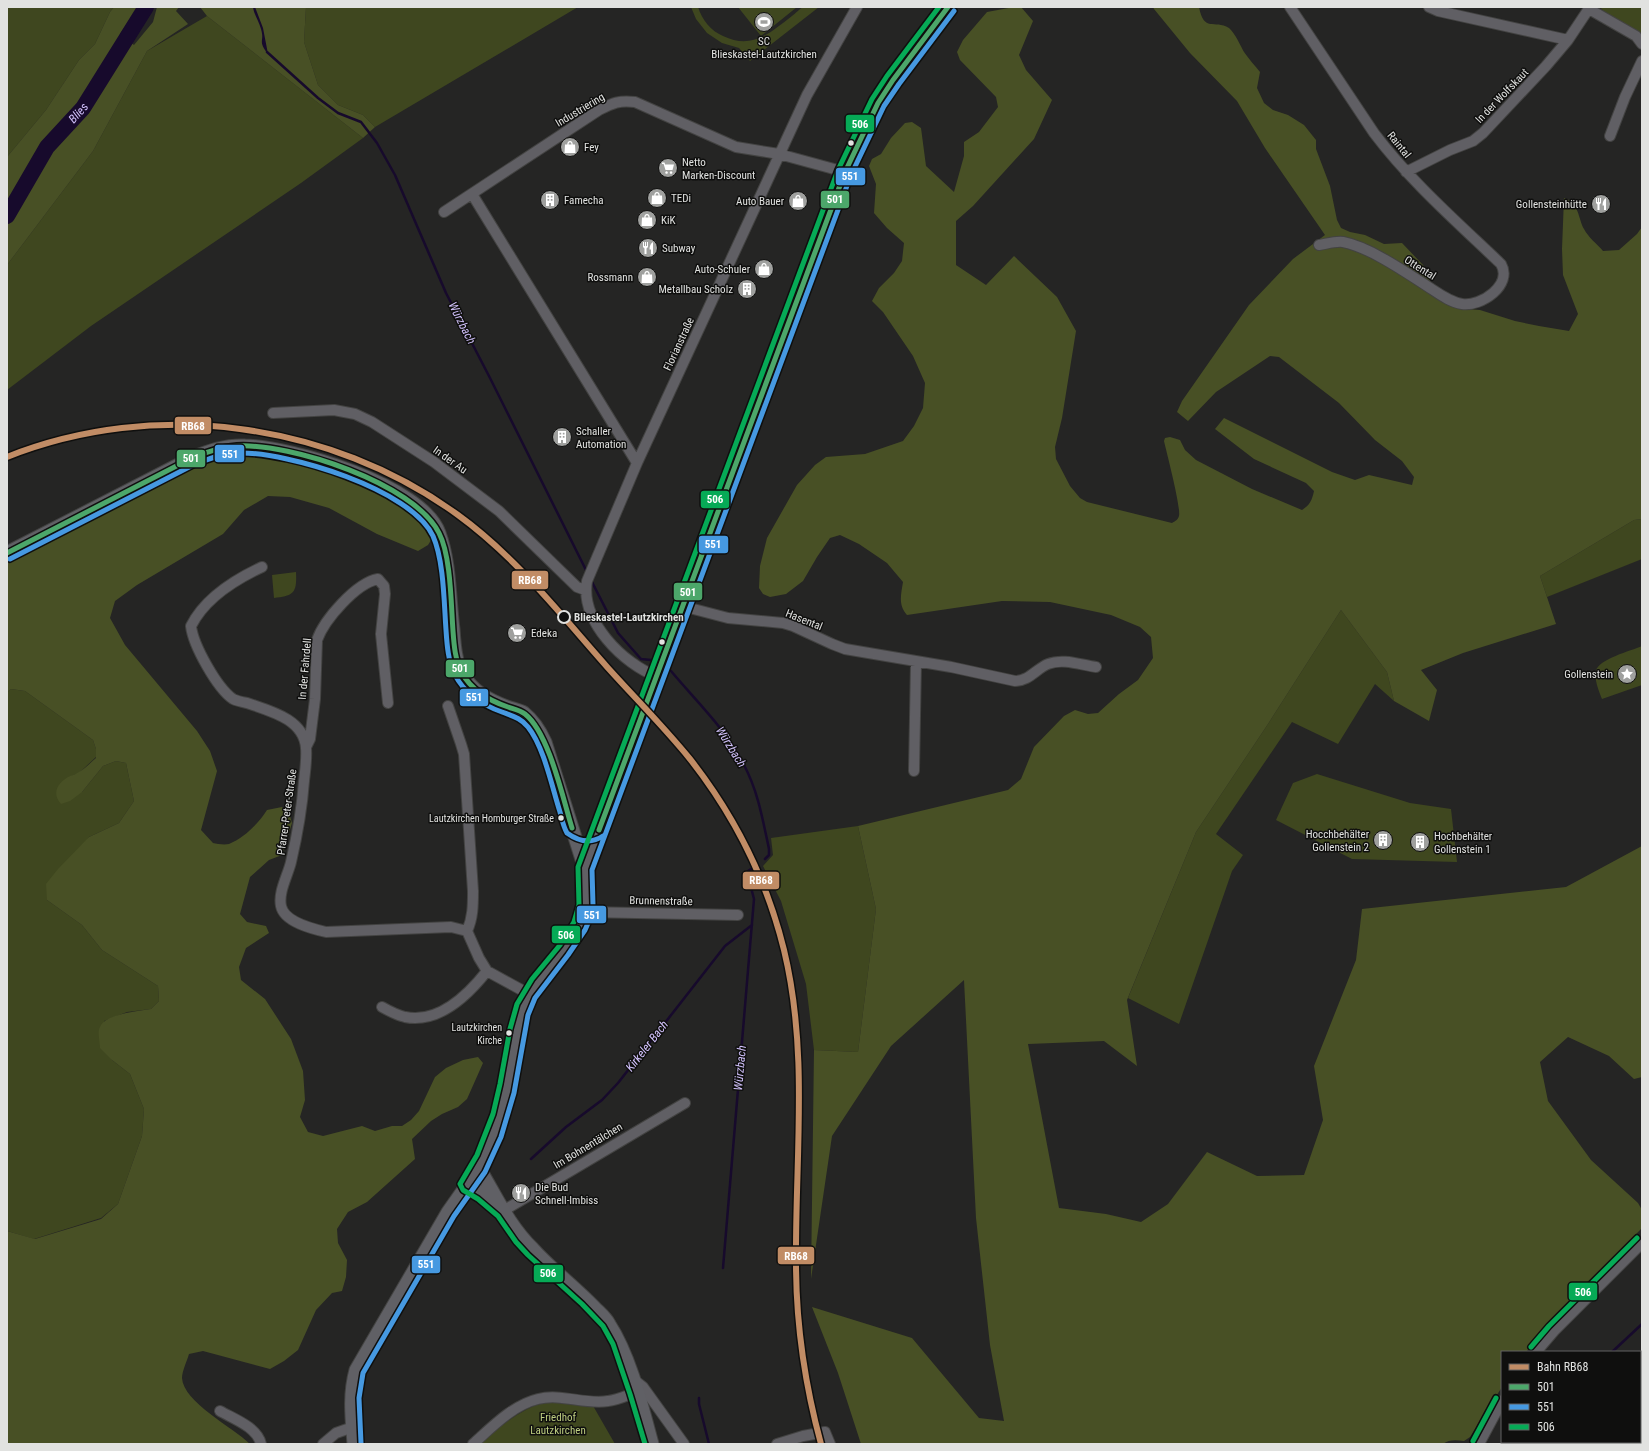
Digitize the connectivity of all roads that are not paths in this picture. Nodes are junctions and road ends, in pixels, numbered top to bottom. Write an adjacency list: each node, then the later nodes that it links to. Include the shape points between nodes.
1 (857, 7): 10 (street, Florianstraße, via 807,96)
2 (948, 7): 11 (main road, via 878,103)
3 (1290, 7): 12 (street, Raintal, via 1374,133)
4 (1429, 7): 6 (street)
5 (1590, 8): 6 (street, In der Wolfskaut); 7 (street, via 1636,36)
6 (1568, 40): 12 (street, In der Wolfskaut, via 1530,85 1473,141)
7 (1642, 44)
8 (1642, 61): 9 (street)
9 (1610, 136)
10 (779, 154): 11 (street, Industriering); 13 (street, Industriering, via 736,147 635,102 622,101 599,110); 18 (street, Florianstraße)
11 (845, 172): 22 (main road)
12 (1406, 172): 16 (street, Raintal, via 1501,264 1504,270)
13 (472, 194): 14 (street, Industriering); 18 (street)
14 (444, 212)
15 (1319, 246): 16 (street, Ottental, via 1341,242 1354,245 1407,272 1451,301 1462,304 1481,301 1493,293)
16 (1503, 281)
17 (273, 413): 21 (street, In der Au, via 334,410 355,414 372,422 478,494 577,587)
18 (637, 464): 21 (street, Florianstraße, via 590,570)
19 (7, 553): 30 (main road, via 192,458 223,447 278,449 358,474 390,489 411,500 428,515 439,532 444,550 454,640 461,671 466,680 485,697 524,713 540,730)
20 (262, 567): 28 (street, Pfarrer-Peter-Straße, via 226,586 201,611 191,626 194,642 221,688 234,700 284,716 298,730)
21 (586, 585): 25 (street, Florianstraße, via 587,602 592,616 605,637 638,667)
22 (682, 606): 23 (street, Hasental, via 728,618 783,623 845,649); 25 (main road)
23 (916, 662): 24 (street, Hasental, via 1015,681 1022,681 1054,662); 29 (street)
24 (1096, 667)
25 (658, 677): 31 (main road)
26 (388, 703): 28 (street, In der Fahrdell, via 381,634 385,594 384,586 378,579 364,584 355,591 332,616 320,634 310,739)
27 (448, 706): 35 (street, via 464,754 473,891 473,910)
28 (306, 747): 35 (street, Pfarrer-Peter-Straße, via 300,820 281,896 282,911 297,923 326,932 451,927)
29 (914, 771)
30 (572, 828): 31 (main road, via 584,834); 32 (main road)
31 (599, 830): 32 (main road)
32 (585, 869): 33 (main road)
33 (585, 912): 34 (street, Brunnenstraße); 37 (main road, via 572,940)
34 (738, 915)
35 (467, 931): 36 (street)
36 (488, 971): 37 (street); 38 (street, via 471,990 433,1016 405,1017)
37 (529, 994): 40 (main road, via 518,1022 507,1092 499,1122)
38 (382, 1008)
39 (685, 1103): 42 (street, Im Bohnentälchen)
40 (479, 1168): 41 (main road); 42 (main road)
41 (467, 1185): 42 (main road, via 482,1193); 49 (main road, via 448,1212 362,1356 351,1393)
42 (503, 1211): 45 (main road, via 533,1250 609,1322)
43 (1642, 1243): 44 (street)
44 (1537, 1351)
45 (633, 1379): 46 (main road); 55 (street, via 643,1387)
46 (638, 1392): 53 (street, via 608,1402 539,1398 507,1415); 54 (main road)
47 (1501, 1403): 58 (street)
48 (220, 1411): 50 (street, via 252,1430)
49 (353, 1426): 51 (street); 52 (main road)
50 (261, 1444)
51 (323, 1444)
52 (354, 1444)
53 (473, 1444)
54 (652, 1444)
55 (684, 1444)
56 (777, 1444): 57 (street, via 825,1432)
57 (830, 1444)
58 (1479, 1444)

